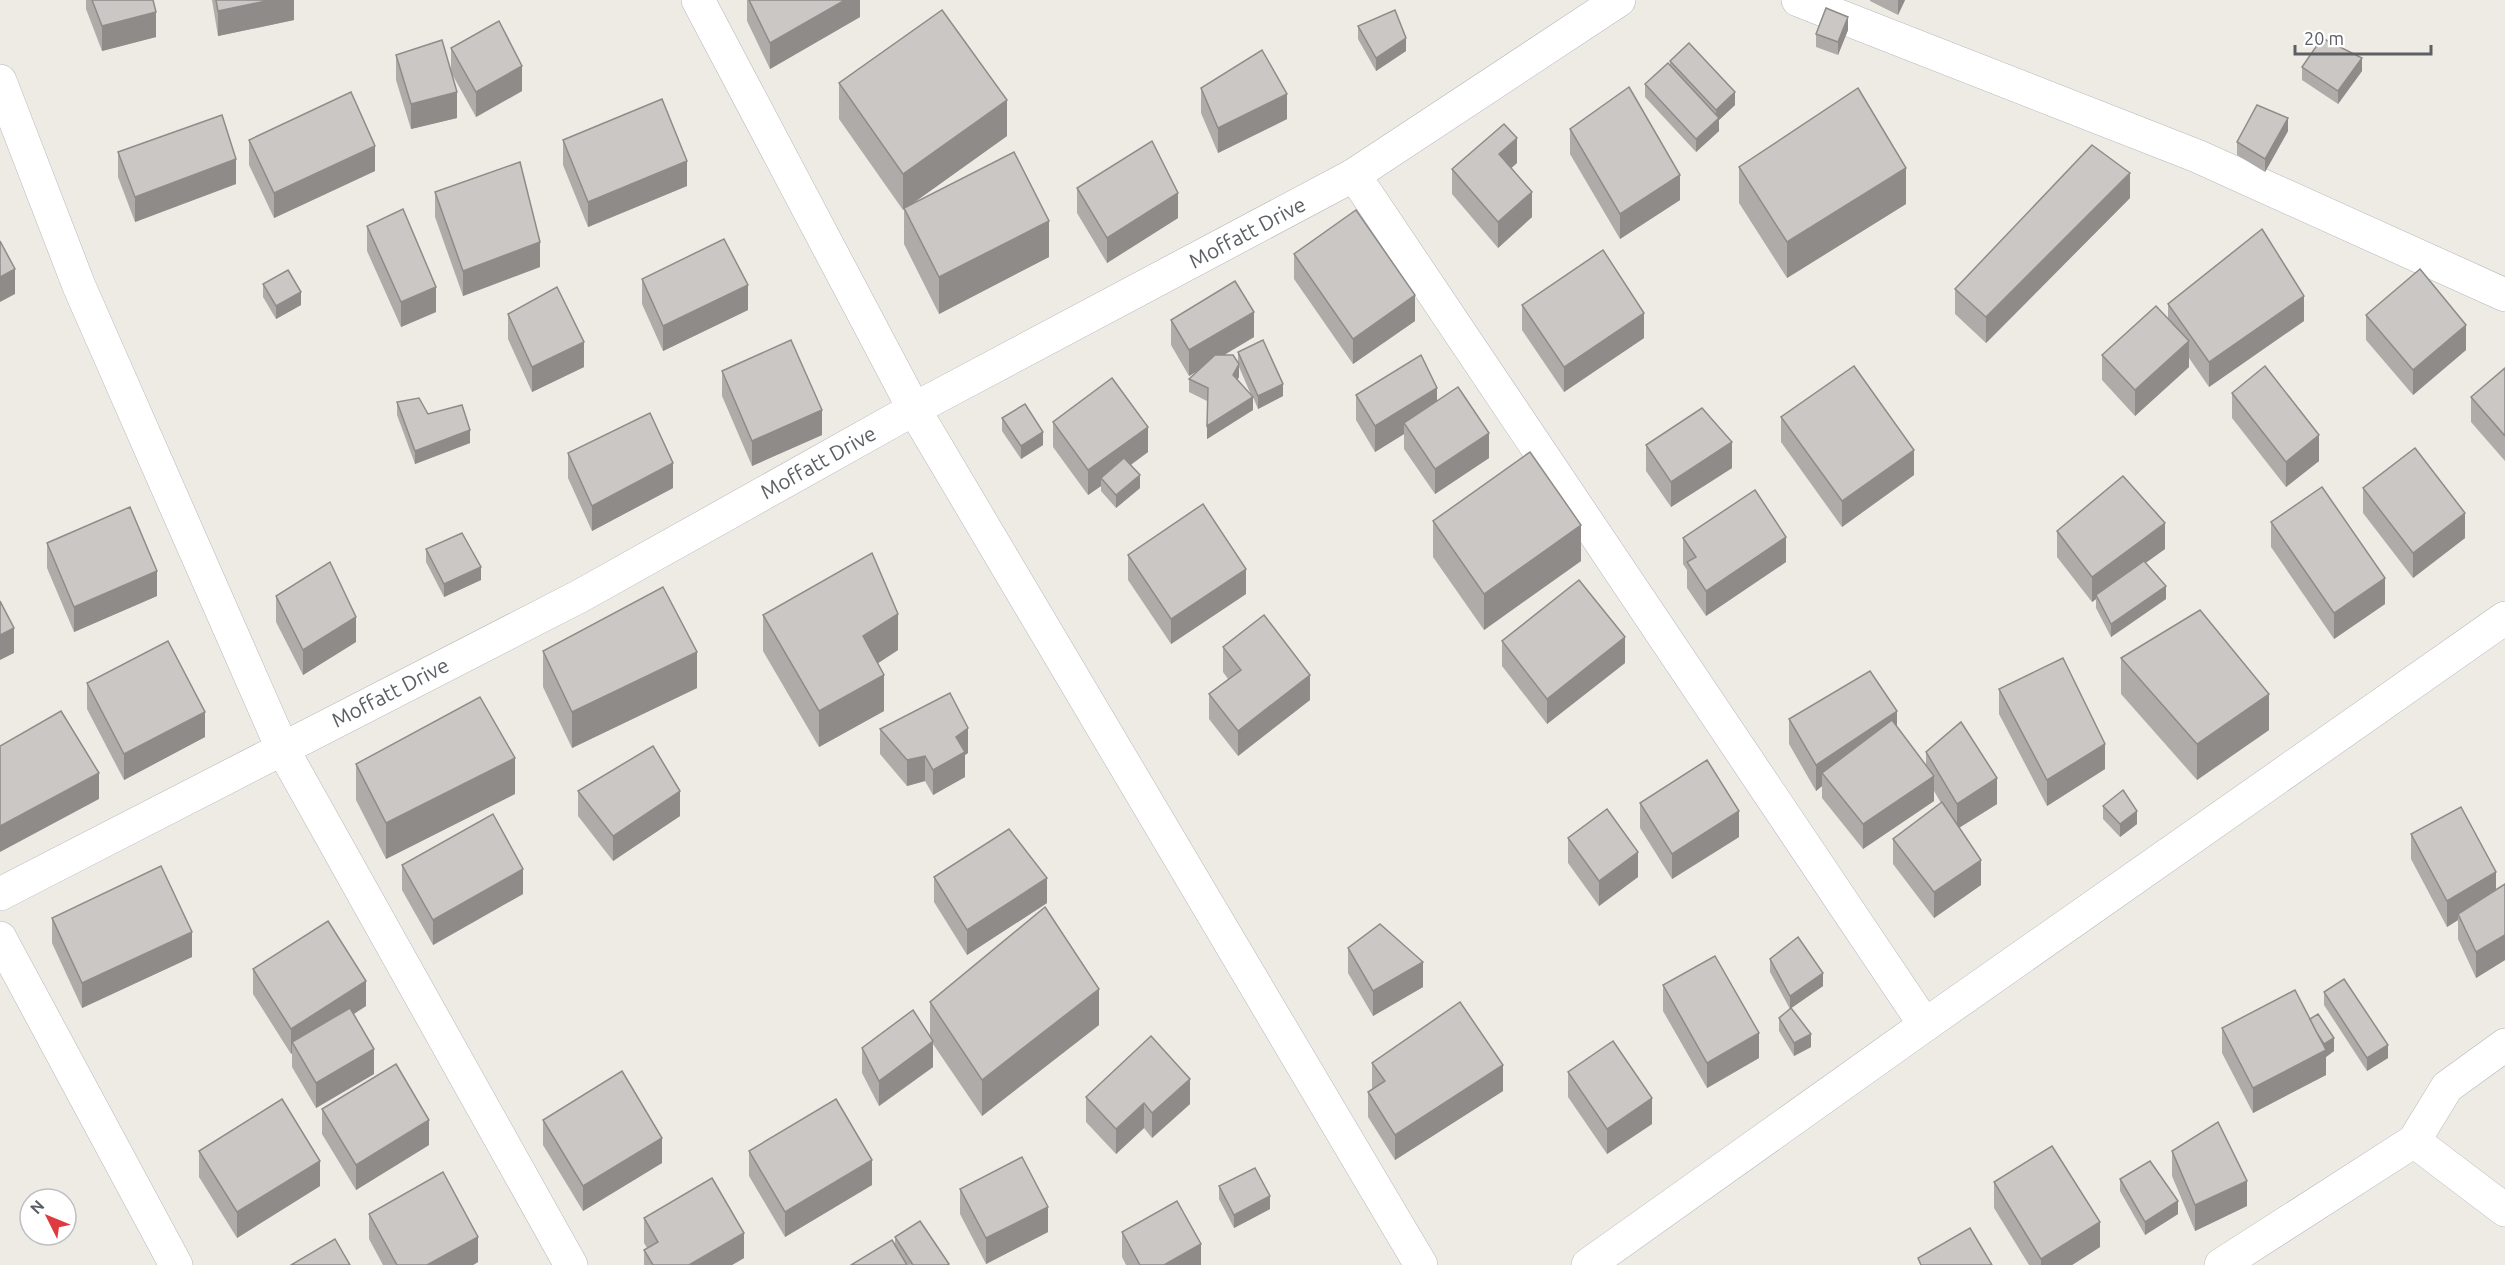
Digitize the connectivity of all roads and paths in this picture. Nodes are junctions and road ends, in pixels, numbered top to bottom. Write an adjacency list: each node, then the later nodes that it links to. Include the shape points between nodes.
1 (698, 0): 7 (street)
2 (1619, 0): 5 (street, Moffatt Drive)
3 (1798, 0): 6 (street, via 2197,156)
4 (0, 81): 9 (street, via 79,286)
5 (1354, 175): 7 (street, Moffatt Drive); 12 (street)
6 (2505, 295)
7 (914, 409): 9 (street, Moffatt Drive, via 580,596); 18 (street)
8 (2505, 618): 12 (street)
9 (282, 748): 10 (street, Moffatt Drive); 17 (street)
10 (0, 894)
11 (0, 938): 16 (street)
12 (1925, 1025): 19 (street)
13 (2505, 1045): 14 (street, via 2446,1088)
14 (2414, 1141): 15 (street); 20 (street)
15 (2505, 1210)
16 (176, 1265)
17 (571, 1265)
18 (1421, 1265)
19 (1588, 1265)
20 (2221, 1265)

